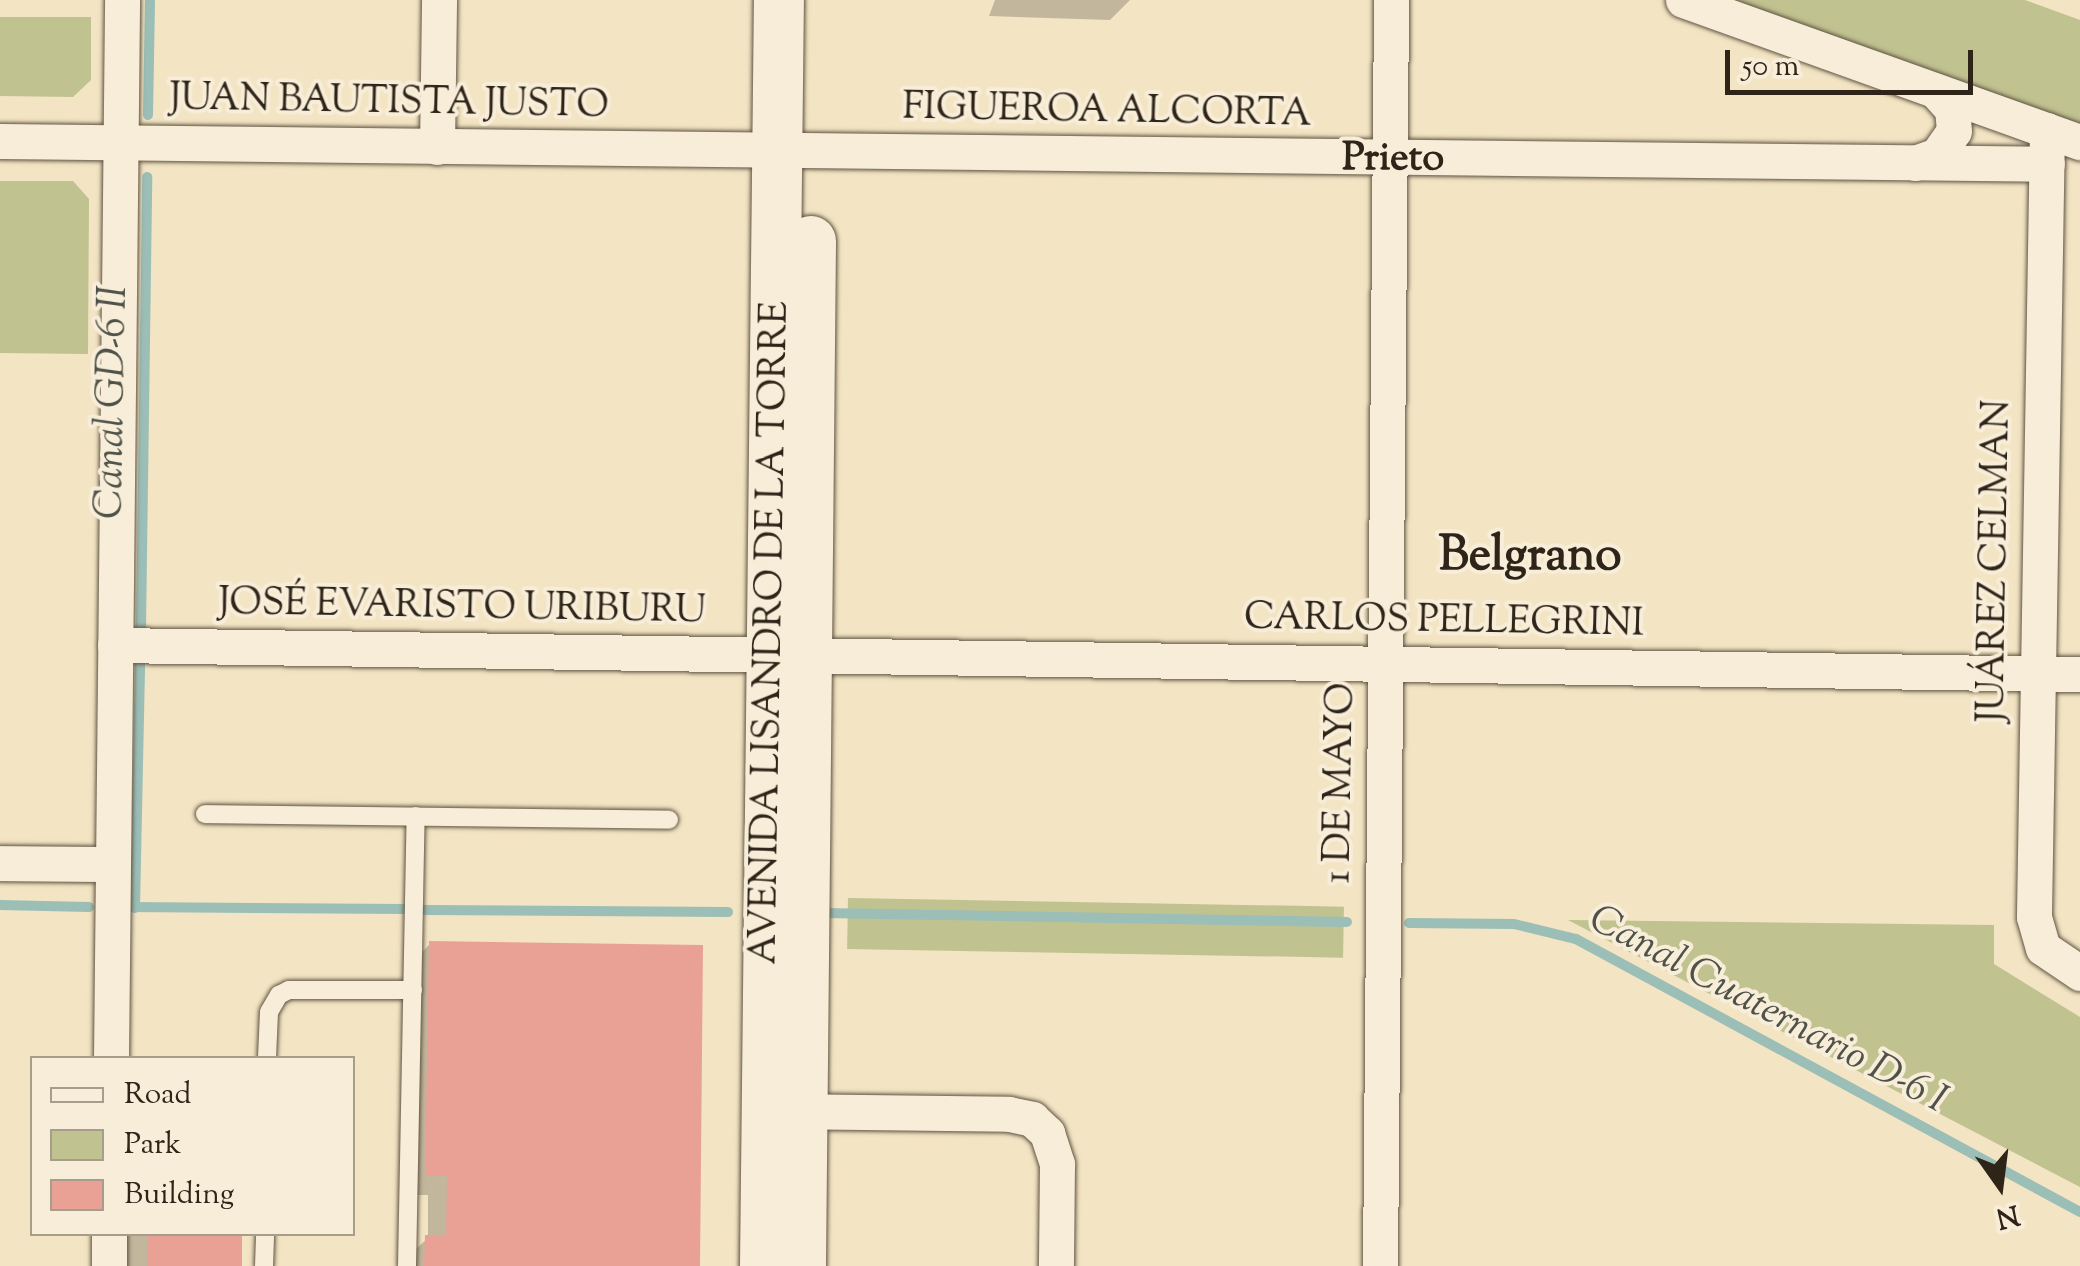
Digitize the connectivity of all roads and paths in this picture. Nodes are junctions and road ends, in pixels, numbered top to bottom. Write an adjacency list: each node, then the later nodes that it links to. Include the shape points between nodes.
1 (122, 0): 9 (street)
2 (439, 0): 11 (street)
3 (779, 0): 12 (main road, AVENIDA LISANDRO DE LA TORRE)
4 (814, 0): 12 (main road, AVENIDA LISANDRO DE LA TORRE)
5 (1391, 0): 13 (street, 1 DE MAYO)
6 (1683, 0): 7 (street)
7 (1934, 90): 10 (street); 14 (street, via 1952,109 1954,131 1937,155)
8 (0, 142): 9 (street, JUAN BAUTISTA JUSTO)
9 (121, 143): 11 (street, JUAN BAUTISTA JUSTO); 15 (street)
10 (2058, 146): 14 (street, FIGUEROA ALCORTA); 18 (street, JUÁREZ CELMAN)
11 (438, 147): 12 (street, JUAN BAUTISTA JUSTO)
12 (795, 152): 13 (street, FIGUEROA ALCORTA); 16 (main road, AVENIDA LISANDRO DE LA TORRE)
13 (1391, 158): 14 (street, FIGUEROA ALCORTA); 17 (street, 1 DE MAYO)
14 (1916, 163)
15 (115, 645): 16 (street, JOSÉ EVARISTO URIBURU); 24 (street)
16 (789, 656): 17 (street, CARLOS PELLEGRINI); 29 (main road, AVENIDA LISANDRO DE LA TORRE)
17 (1385, 665): 18 (street, CARLOS PELLEGRINI); 38 (street, 1 DE MAYO)
18 (2038, 674): 19 (street, CARLOS PELLEGRINI); 25 (street, JUÁREZ CELMAN, via 2035,925 2043,948)
19 (2080, 674)
20 (205, 814): 21 (lane)
21 (416, 816): 22 (lane); 26 (lane)
22 (670, 820)
23 (0, 863): 24 (street)
24 (113, 864): 27 (street)
25 (2080, 972)
26 (413, 990): 28 (lane, via 289,990 269,1012); 34 (lane)
27 (111, 1056)
28 (267, 1056)
29 (785, 1112): 35 (main road, AVENIDA LISANDRO DE LA TORRE); 36 (main road, AVENIDA LISANDRO DE LA TORRE); 37 (street, via 1009,1114 1032,1120 1047,1133 1057,1164)
30 (109, 1236): 32 (street)
31 (265, 1236): 33 (lane)
32 (109, 1266)
33 (264, 1266)
34 (407, 1266)
35 (765, 1266)
36 (801, 1266)
37 (1056, 1266)
38 (1380, 1266)

